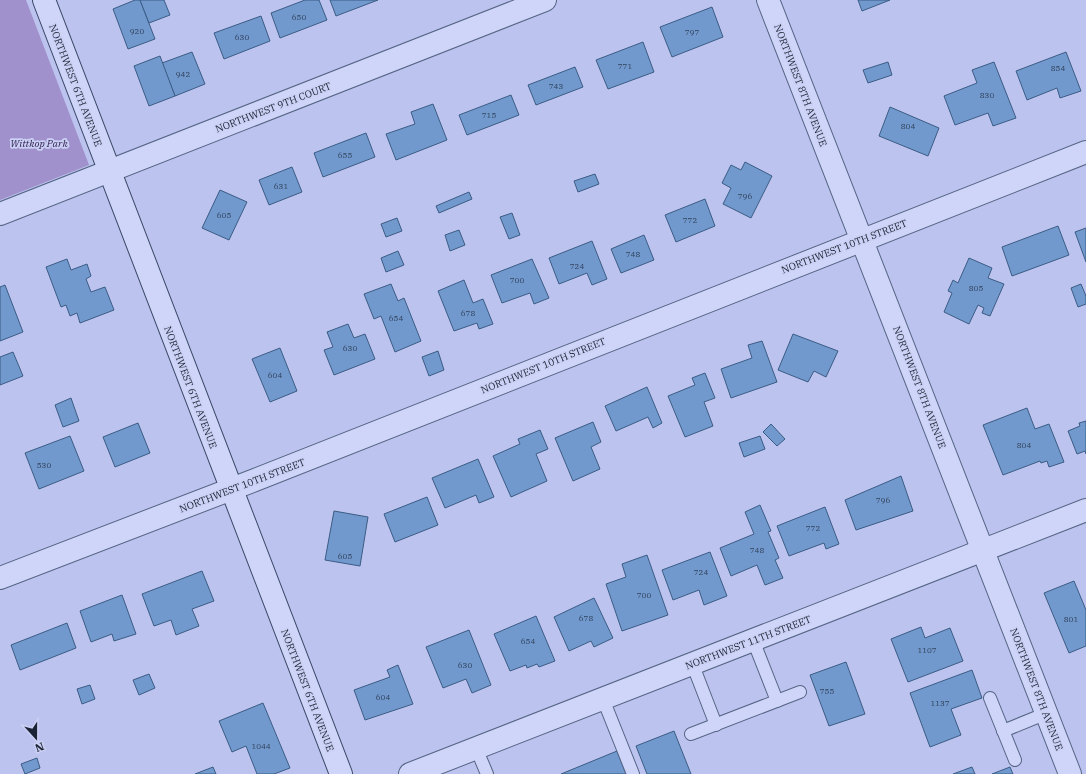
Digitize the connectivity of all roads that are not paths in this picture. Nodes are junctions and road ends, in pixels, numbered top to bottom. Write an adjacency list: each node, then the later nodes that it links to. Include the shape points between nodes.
1 (44, 0): 5 (street, NORTHWEST 6TH AVENUE)
2 (545, 0): 5 (street, NORTHWEST 9TH COURT)
3 (768, 0): 7 (street, NORTHWEST 8TH AVENUE)
4 (1086, 152): 7 (street, NORTHWEST 10TH STREET)
5 (109, 172): 6 (street, NORTHWEST 9TH COURT); 8 (street, NORTHWEST 6TH AVENUE)
6 (0, 214)
7 (862, 239): 8 (street, NORTHWEST 10TH STREET); 10 (street, NORTHWEST 8TH AVENUE)
8 (231, 489): 11 (street, NORTHWEST 10TH STREET); 24 (street, NORTHWEST 6TH AVENUE)
9 (1086, 510): 10 (street, NORTHWEST 11TH STREET)
10 (983, 549): 12 (street, NORTHWEST 11TH STREET); 18 (street, NORTHWEST 8TH AVENUE)
11 (0, 578)
12 (753, 640): 13 (street, NORTHWEST 11TH STREET); 17 (lane)
13 (692, 663): 16 (street, NORTHWEST 11TH STREET); 19 (lane)
14 (800, 692): 17 (lane)
15 (990, 698): 20 (lane)
16 (602, 699): 22 (street, NORTHWEST 11TH STREET); 27 (lane)
17 (777, 700): 19 (lane)
18 (1047, 713): 20 (lane); 28 (street, NORTHWEST 8TH AVENUE)
19 (716, 724): 21 (lane)
20 (1003, 732): 23 (lane)
21 (691, 734)
22 (476, 748): 25 (street, NORTHWEST 11TH STREET); 26 (lane)
23 (1015, 760)
24 (341, 774)
25 (410, 774)
26 (487, 774)
27 (633, 774)
28 (1070, 774)

